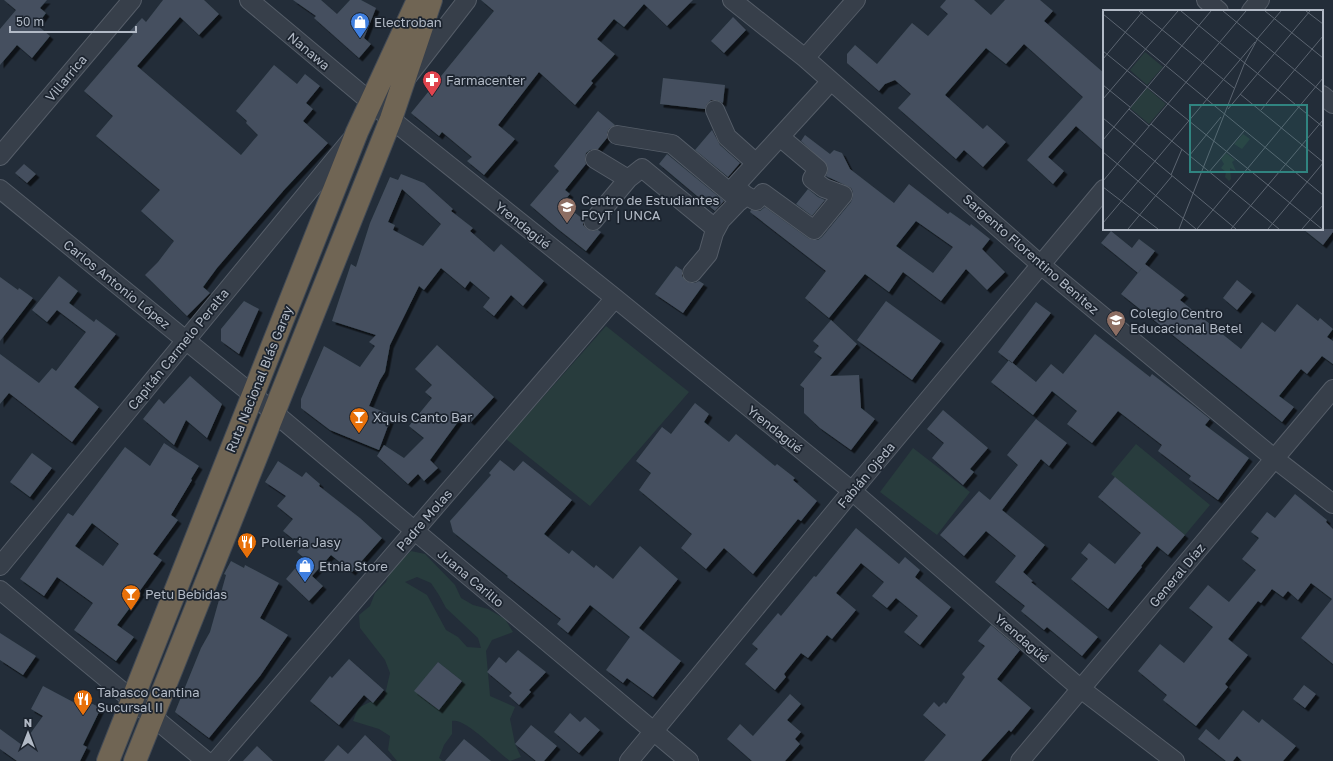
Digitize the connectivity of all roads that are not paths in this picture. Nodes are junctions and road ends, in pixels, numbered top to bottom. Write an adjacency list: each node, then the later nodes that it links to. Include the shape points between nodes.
1 (132, 0): 23 (street, Villarrica)
2 (248, 0): 16 (street, Nanawa)
3 (418, 0): 16 (highway, Ruta Nacional Blás Garay)
4 (431, 0): 13 (highway, Ruta Nacional Blás Garay)
5 (467, 0): 13 (street)
6 (732, 0): 12 (street, Sargento Florentino Benitez)
7 (856, 0): 12 (street)
8 (1206, 0): 10 (street)
9 (1260, 0): 11 (street)
10 (1218, 10)
11 (1252, 10)
12 (805, 58): 14 (street, Sargento Florentino Benitez)
13 (404, 80): 16 (street); 19 (highway, Ruta Nacional Blás Garay)
14 (831, 81): 22 (street); 32 (street, Sargento Florentino Benitez)
15 (1323, 96): 17 (street)
16 (370, 102): 19 (street, Yrendagüé); 20 (highway, Ruta Nacional Blás Garay)
17 (1333, 104)
18 (715, 110): 25 (street, via 726,137)
19 (391, 119): 34 (street, Yrendagüé); 38 (highway, Ruta Nacional Blás Garay)
20 (357, 132): 35 (street, Capitán Carmelo Peralta); 37 (highway, Ruta Nacional Blás Garay)
21 (617, 135): 29 (street, via 672,144)
22 (780, 137): 25 (street); 29 (street, via 818,168 812,179 824,188 843,195 814,230 796,212 763,193 756,201)
23 (0, 156)
24 (595, 159): 26 (street)
25 (756, 163): 29 (street, via 735,186)
26 (628, 178): 30 (street); 31 (street, via 642,168)
27 (0, 189): 35 (street, Carlos Antonio López)
28 (1103, 190): 32 (street, Fabián Ojeda)
29 (743, 198): 31 (street)
30 (593, 221)
31 (716, 229): 33 (street, via 708,254)
32 (1042, 265): 39 (street, Sargento Florentino Benitez); 40 (street, Fabián Ojeda)
33 (692, 273)
34 (615, 298): 40 (street, Yrendagüé); 42 (street, Padre Molas)
35 (186, 340): 37 (street, Carlos Antonio López); 43 (street, Capitán Carmelo Peralta)
36 (1333, 389): 39 (street, General Díaz)
37 (253, 395): 38 (street, Juana Carillo); 46 (highway, Ruta Nacional Blás Garay)
38 (274, 414): 42 (street, Juana Carillo); 47 (highway, Ruta Nacional Blás Garay)
39 (1275, 459): 41 (street, Sargento Florentino Benitez); 45 (street, General Díaz)
40 (852, 491): 45 (street, Yrendagüé); 48 (street, Fabián Ojeda)
41 (1333, 504)
42 (414, 531): 48 (street, Juana Carillo); 52 (street, Padre Molas)
43 (0, 566)
44 (0, 590): 46 (street)
45 (1081, 689): 55 (street, General Díaz); 56 (street, Yrendagüé)
46 (132, 699): 47 (street); 49 (highway, Ruta Nacional Blás Garay)
47 (152, 717): 50 (highway, Ruta Nacional Blás Garay); 51 (street)
48 (653, 731): 53 (street, Fabián Ojeda); 54 (street, Juana Carillo)
49 (108, 761)
50 (135, 761)
51 (206, 761)
52 (216, 761)
53 (629, 761)
54 (689, 761)
55 (1020, 761)
56 (1175, 761)

